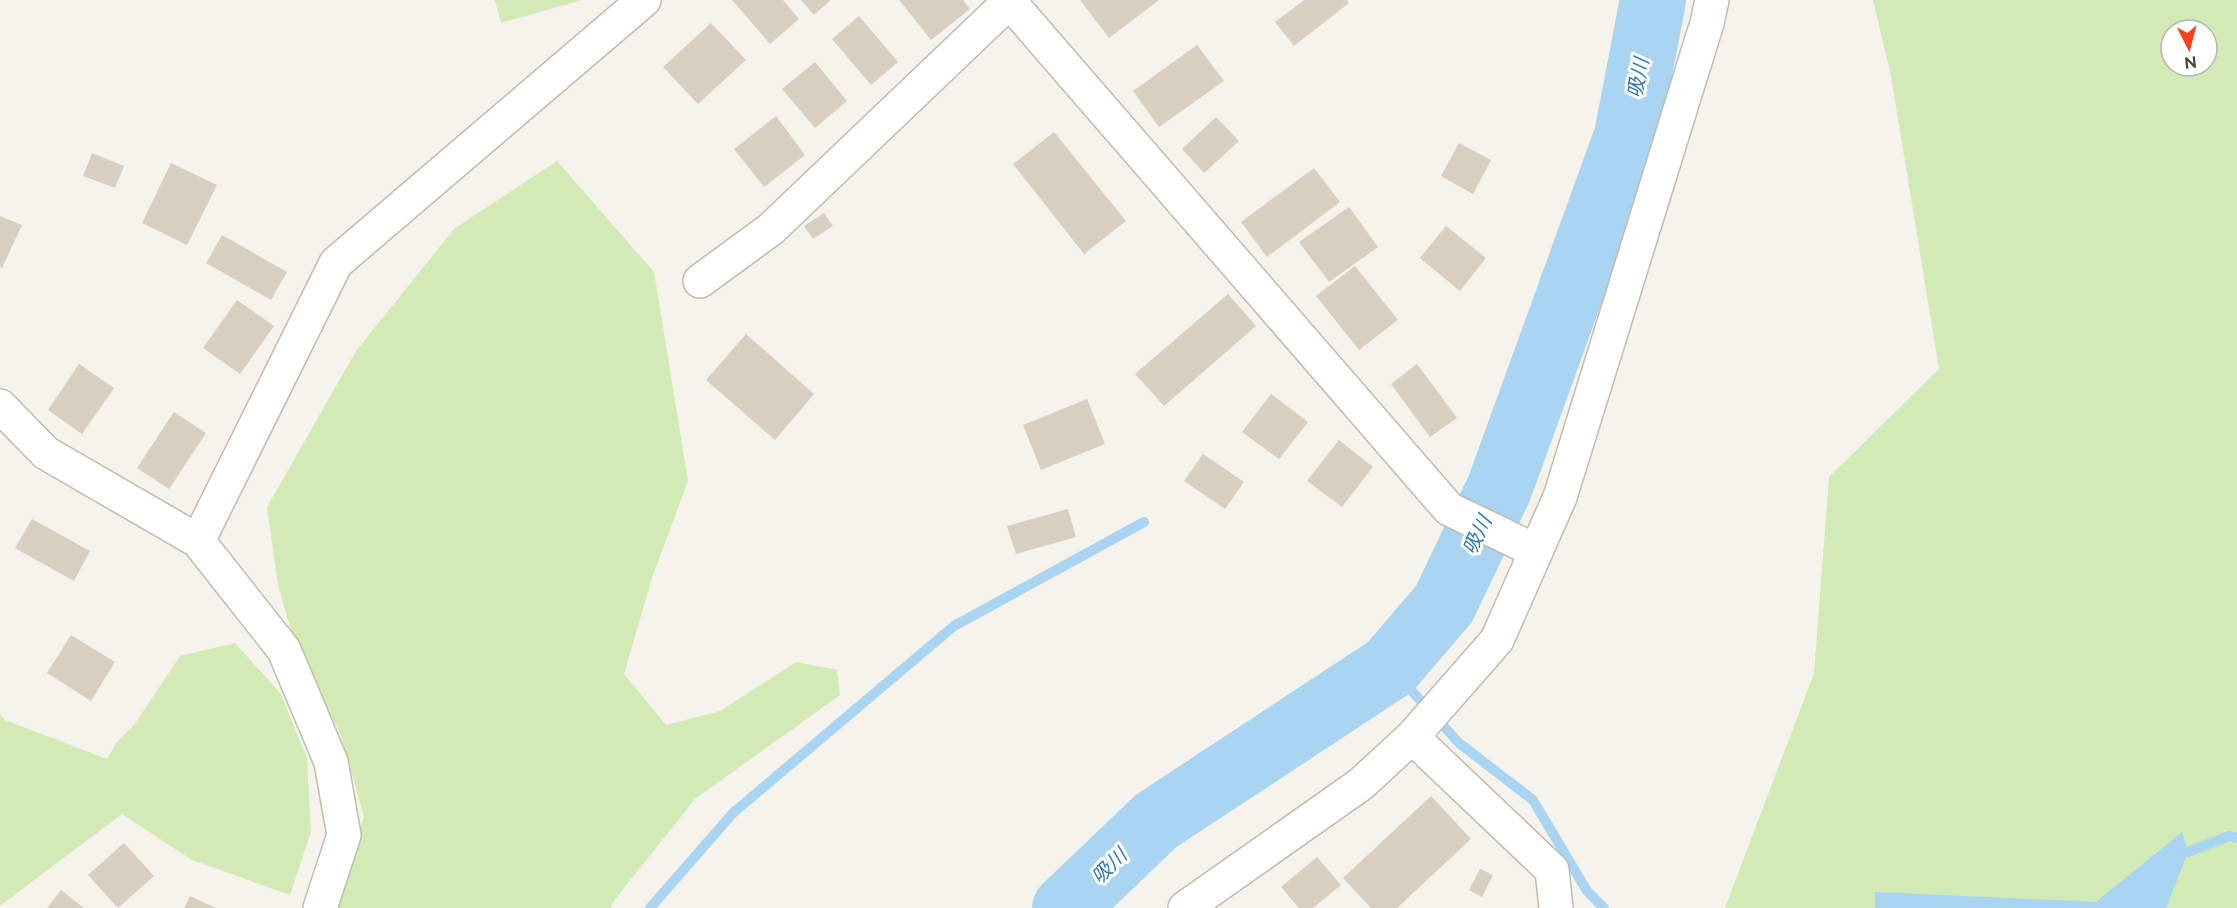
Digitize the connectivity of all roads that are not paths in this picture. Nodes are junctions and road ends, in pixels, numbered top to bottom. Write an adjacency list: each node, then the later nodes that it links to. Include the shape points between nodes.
1 (644, 0): 6 (street, via 336,263)
2 (1712, 0): 7 (street, via 1560,497)
3 (1008, 1): 4 (street, via 771,229); 7 (street, via 1449,510)
4 (700, 281)
5 (0, 406): 6 (street, via 46,453)
6 (198, 541): 9 (street, via 284,650 331,762 344,834)
7 (1522, 544): 8 (street, via 1497,640)
8 (1412, 737): 10 (street, via 1360,784); 11 (street, via 1552,870)
9 (320, 908)
10 (1185, 908)
11 (1556, 908)

